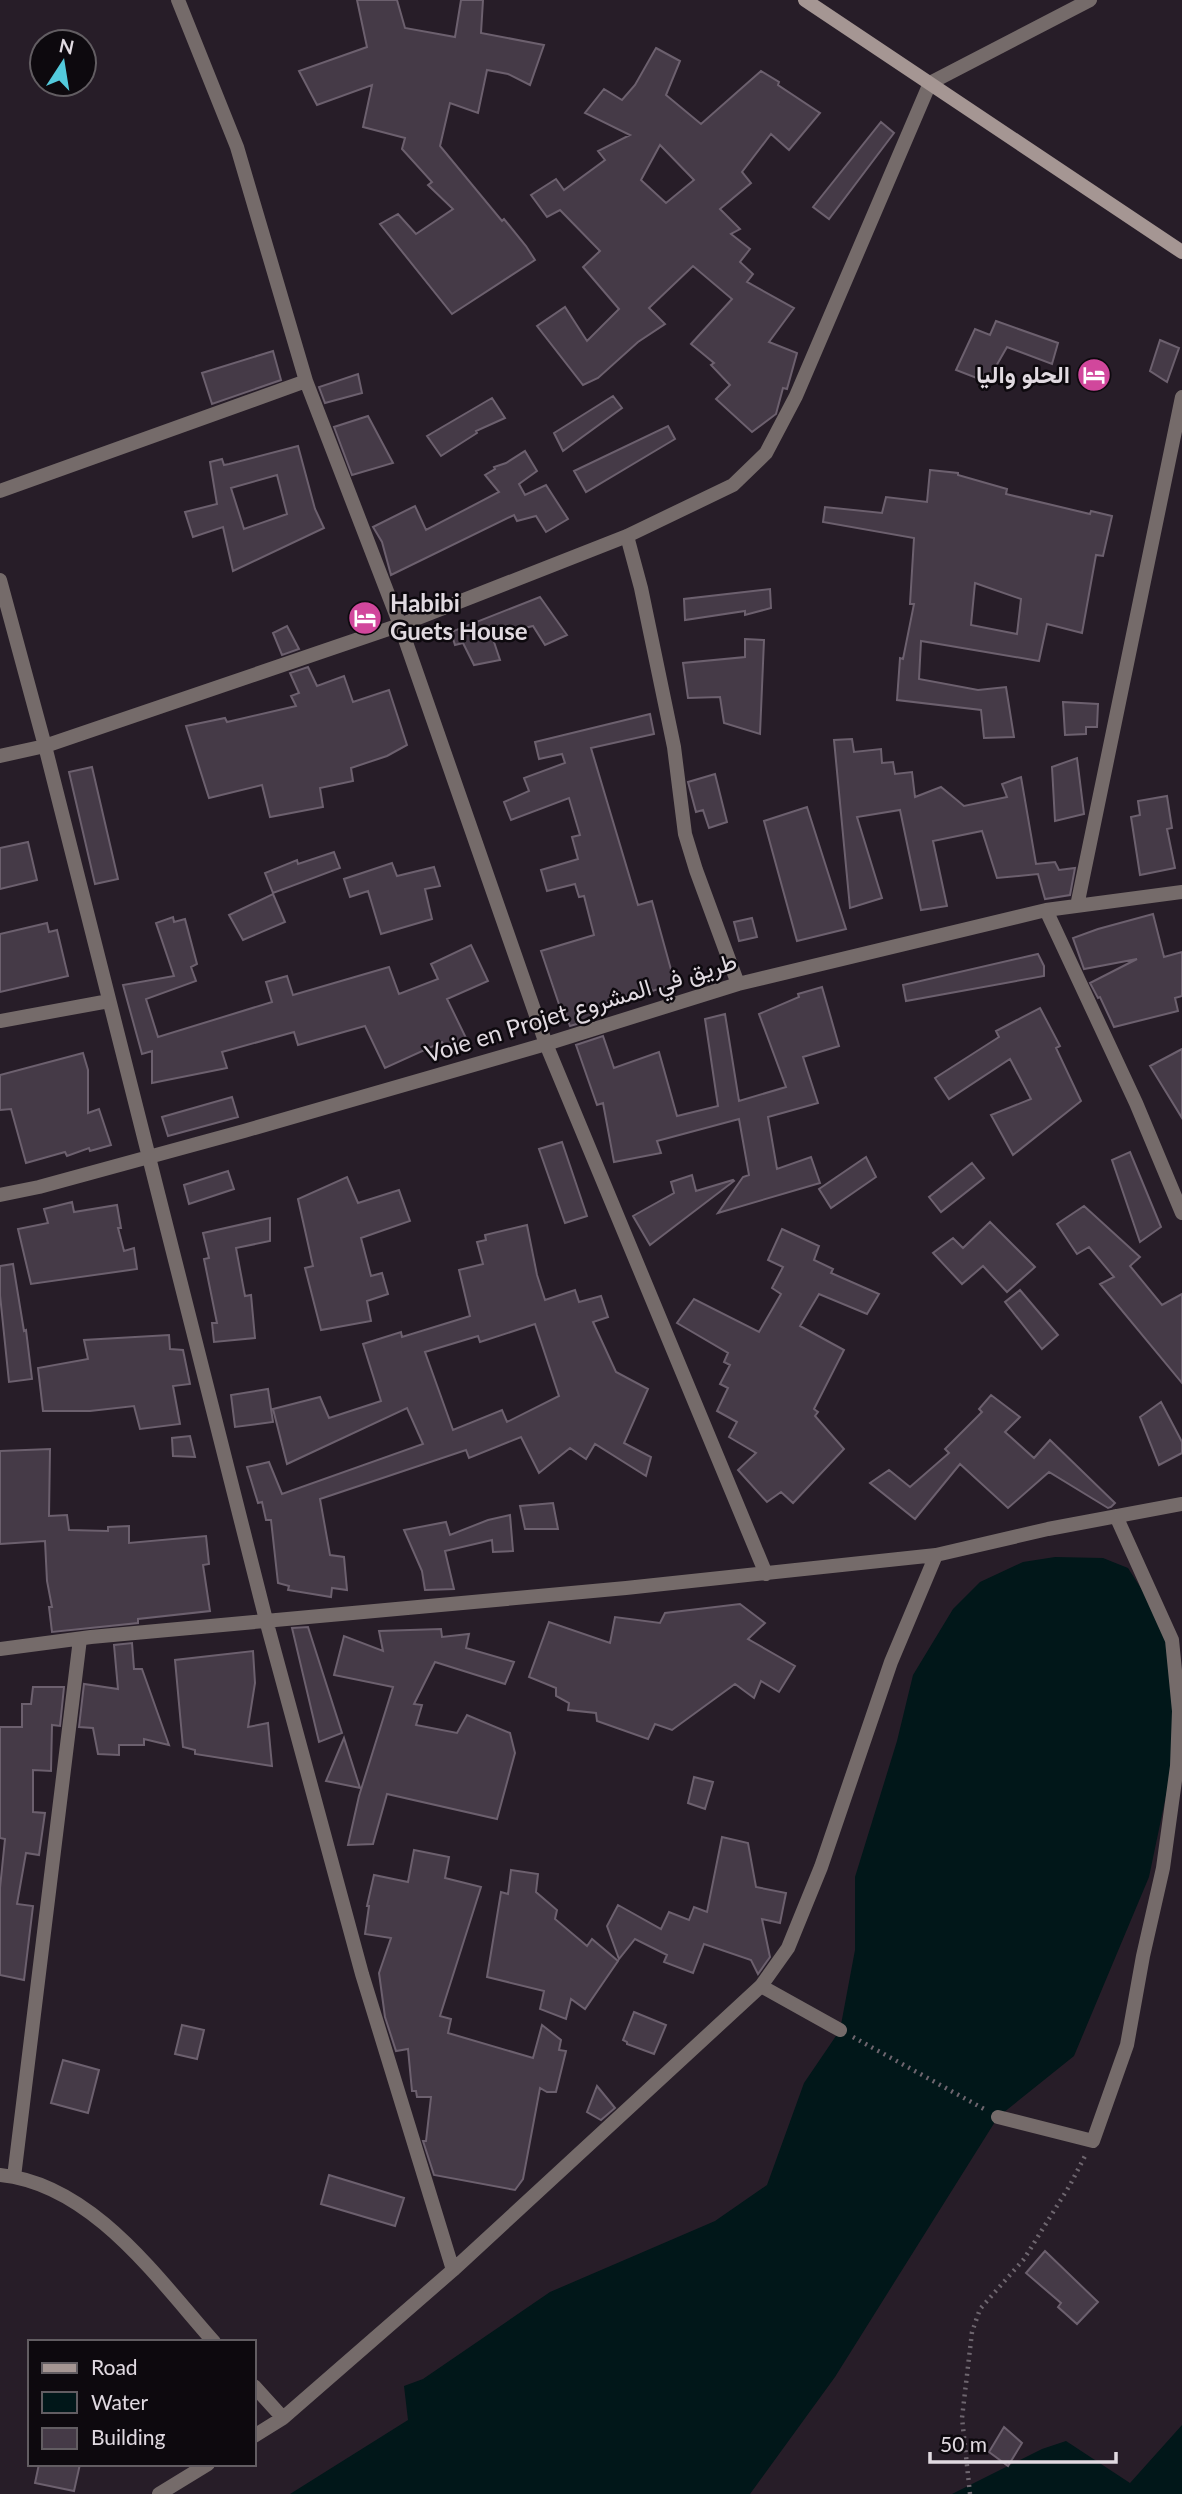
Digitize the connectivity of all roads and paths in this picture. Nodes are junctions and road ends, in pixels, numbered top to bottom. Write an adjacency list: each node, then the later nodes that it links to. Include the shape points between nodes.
1 (178, 0): 6 (street, via 237,147)
2 (805, 0): 4 (main road)
3 (1090, 0): 4 (street)
4 (930, 83): 5 (main road); 9 (street, via 796,396 766,453 733,485)
5 (1182, 252)
6 (306, 381): 8 (street); 11 (street)
7 (1182, 397): 15 (street)
8 (0, 491)
9 (627, 537): 11 (street); 17 (street, via 674,747 685,834)
10 (0, 580): 12 (street)
11 (400, 625): 12 (street); 20 (street)
12 (45, 746): 13 (street); 18 (street)
13 (0, 756)
14 (1182, 892): 15 (street, Voie en Projet طريق في المشروع)
15 (1077, 906): 16 (street, Voie en Projet طريق في المشروع)
16 (1046, 911): 17 (street, Voie en Projet طريق في المشروع); 23 (street)
17 (738, 984): 20 (street, Voie en Projet طريق في المشروع)
18 (109, 1001): 19 (street); 21 (street)
19 (0, 1021)
20 (546, 1044): 21 (street, Voie en Projet طريق في المشروع); 27 (street)
21 (148, 1158): 22 (street, Voie en Projet طريق في المشروع); 28 (street)
22 (0, 1195)
23 (1182, 1213)
24 (1182, 1504): 25 (street)
25 (1116, 1516): 26 (street); 34 (street, via 1172,1640 1179,1711 1177,1766 1163,1868 1127,2045)
26 (936, 1555): 27 (street); 31 (street, via 891,1662 821,1867 788,1948)
27 (766, 1574): 28 (street)
28 (266, 1619): 29 (street); 36 (street, via 362,1974)
29 (80, 1639): 30 (street); 35 (street)
30 (0, 1649)
31 (761, 1986): 32 (street); 36 (street)
32 (840, 2030): 33 (path)
33 (998, 2117): 34 (street)
34 (1093, 2141): 43 (path, via 1024,2259 980,2309 972,2332 962,2418)
35 (7, 2176): 37 (street, via 69,2198 124,2241)
36 (453, 2270): 39 (street)
37 (212, 2340)
38 (256, 2388): 39 (street)
39 (283, 2418): 40 (street)
40 (256, 2435)
41 (205, 2466): 42 (street)
42 (159, 2494)
43 (970, 2494)

